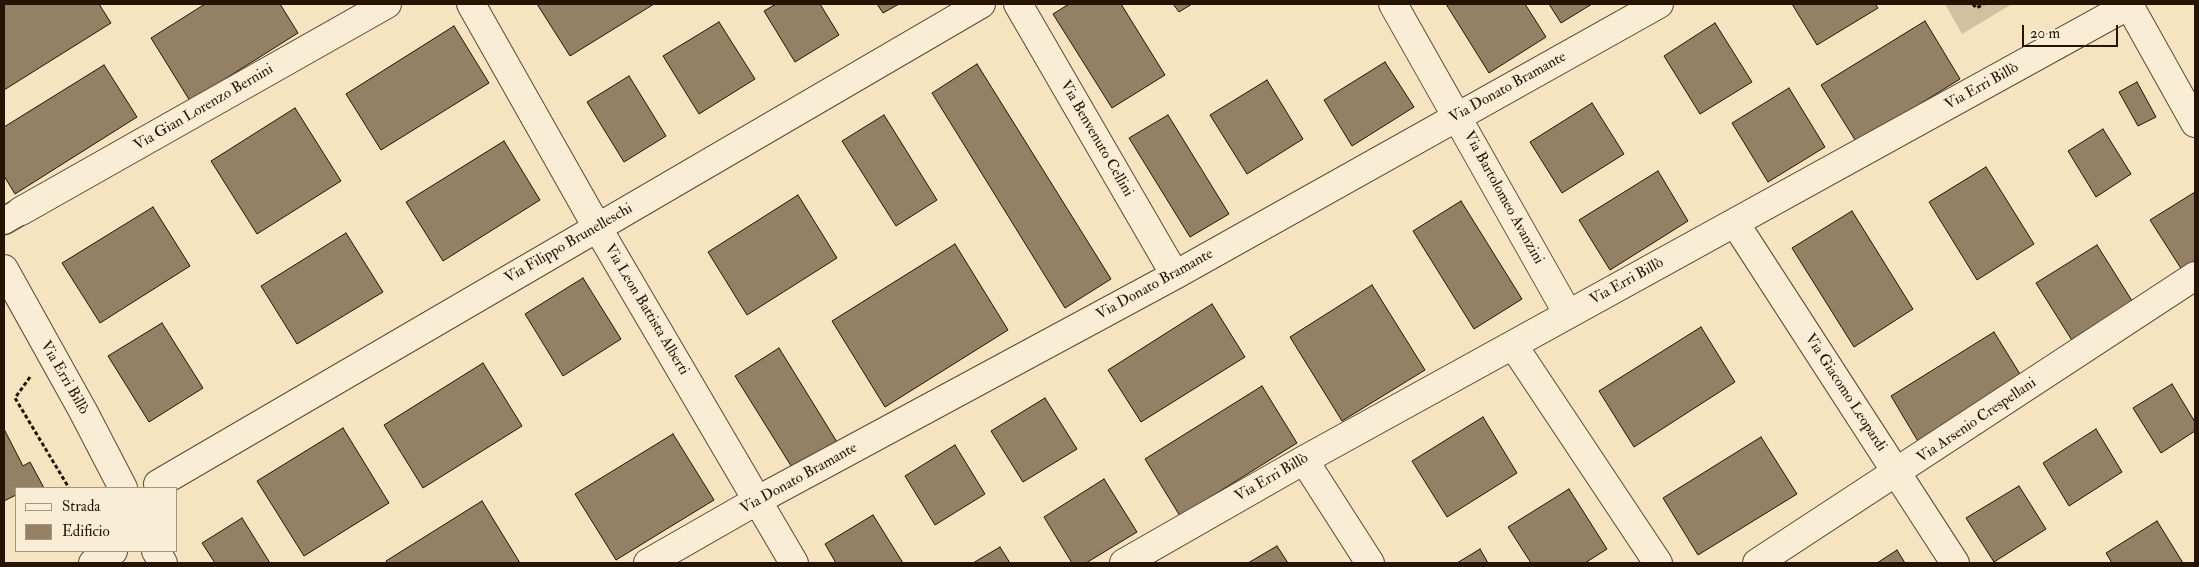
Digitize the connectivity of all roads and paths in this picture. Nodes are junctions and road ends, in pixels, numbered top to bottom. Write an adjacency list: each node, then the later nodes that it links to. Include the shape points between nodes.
1 (387, 4): 12 (street, Via Gian Lorenzo Bernini)
2 (471, 4): 14 (street, Via Leon Battista Alberti)
3 (981, 4): 14 (street, Via Filippo Brunelleschi)
4 (1018, 4): 16 (street, Via Benvenuto Cellini)
5 (1393, 4): 10 (street, Via Bartolomeo Avanzini)
6 (1659, 4): 10 (street, Via Donato Bramante)
7 (1973, 4): 8 (path, via 1976,8)
8 (1984, 4)
9 (2130, 4): 11 (street); 13 (street, Via Erri Billò)
10 (1456, 116): 16 (street, Via Donato Bramante); 18 (street, Via Bartolomeo Avanzini)
11 (2195, 122)
12 (12, 216)
13 (1735, 223): 18 (street, Via Erri Billò); 22 (street, Via Giacomo Leopardi)
14 (597, 227): 23 (street, Via Filippo Brunelleschi); 26 (street, Via Leon Battista Alberti)
15 (4, 269): 25 (street, Via Erri Billò)
16 (1176, 275): 26 (street, Via Donato Bramante)
17 (2195, 276): 22 (street, Via Arsenio Crespellani)
18 (1568, 314): 19 (street, Via Erri Billò)
19 (1513, 345): 21 (street, Via Erri Billò); 35 (street)
20 (26, 369): 24 (path, via 30,377 15,398)
21 (1304, 460): 33 (street, Via Erri Billò); 34 (street)
22 (1897, 474): 36 (street, Via Arsenio Crespellani); 37 (street, Via Giacomo Leopardi)
23 (158, 484)
24 (68, 487)
25 (122, 487)
26 (758, 500): 31 (street, Via Donato Bramante); 32 (street, Via Leon Battista Alberti)
27 (111, 552): 29 (street)
28 (157, 552): 30 (street)
29 (93, 563)
30 (163, 563)
31 (648, 563)
32 (794, 563)
33 (1124, 563)
34 (1370, 563)
35 (1658, 563)
36 (1757, 563)
37 (1955, 563)

